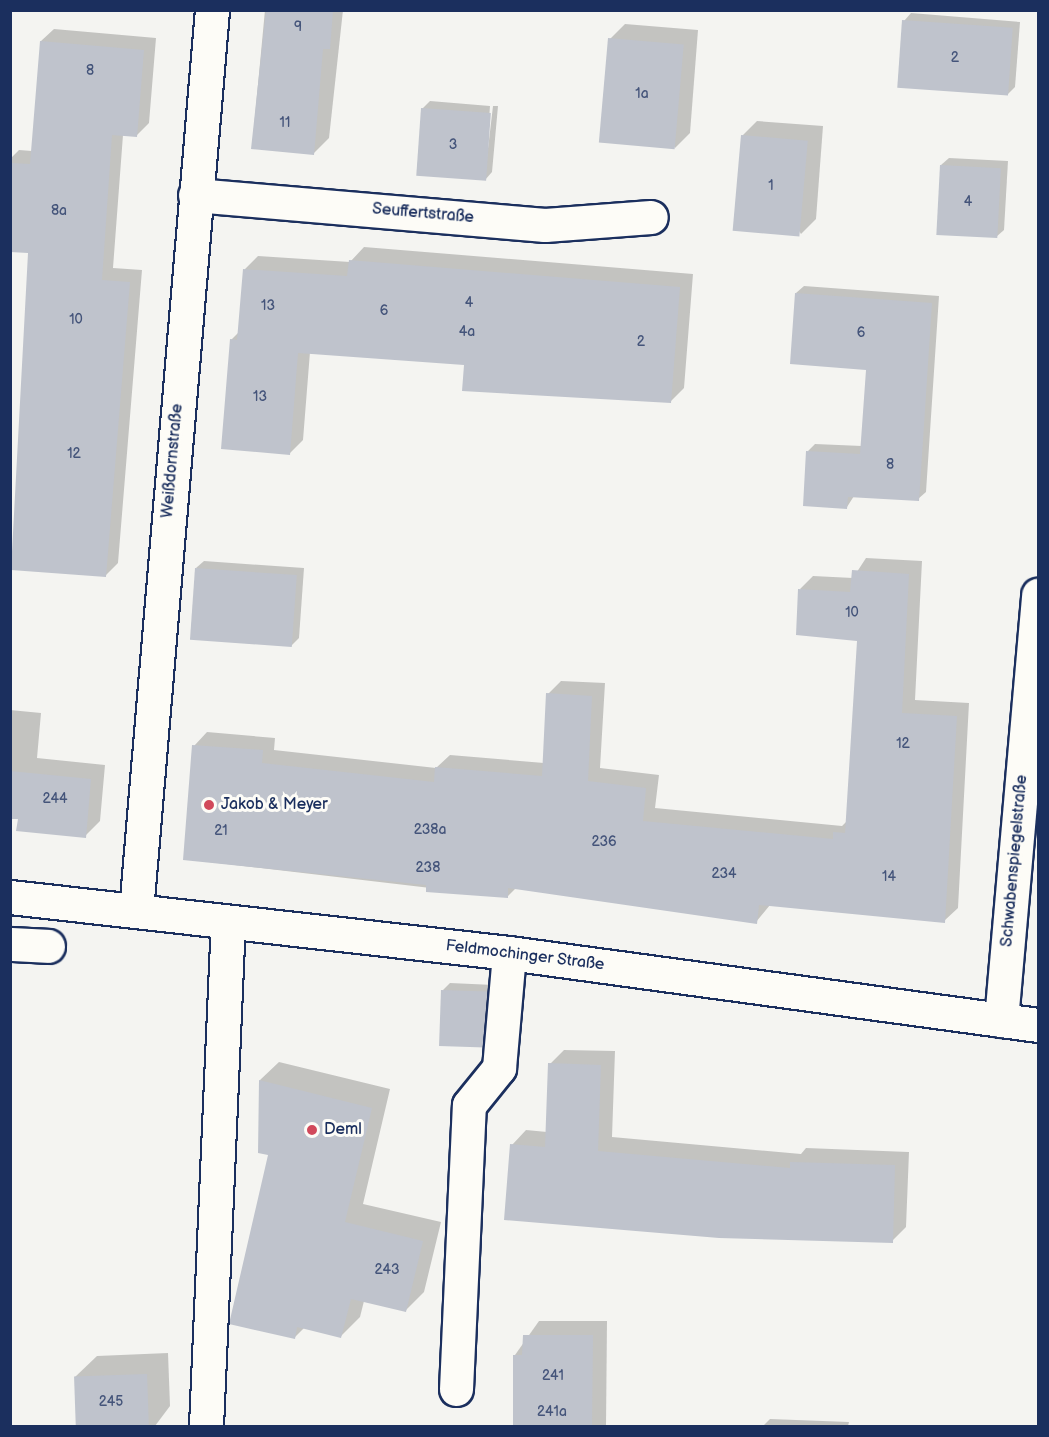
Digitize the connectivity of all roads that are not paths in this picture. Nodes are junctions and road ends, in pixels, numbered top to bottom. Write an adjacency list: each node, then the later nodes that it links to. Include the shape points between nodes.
1 (212, 10): 2 (street, Weißdornstraße)
2 (195, 195): 3 (street, Seuffertstraße, via 545,225); 6 (street, Weißdornstraße)
3 (651, 217)
4 (1038, 595): 11 (street, Schwabenspiegelstraße)
5 (10, 897): 6 (street, Feldmochinger Straße)
6 (136, 911): 7 (street, Feldmochinger Straße)
7 (228, 921): 10 (street, Feldmochinger Straße); 14 (street)
8 (10, 944): 9 (street)
9 (48, 946)
10 (509, 953): 11 (street, Feldmochinger Straße); 13 (street, via 499,1068 469,1106)
11 (1001, 1020): 12 (street, Feldmochinger Straße)
12 (1038, 1025)
13 (456, 1389)
14 (206, 1426)

